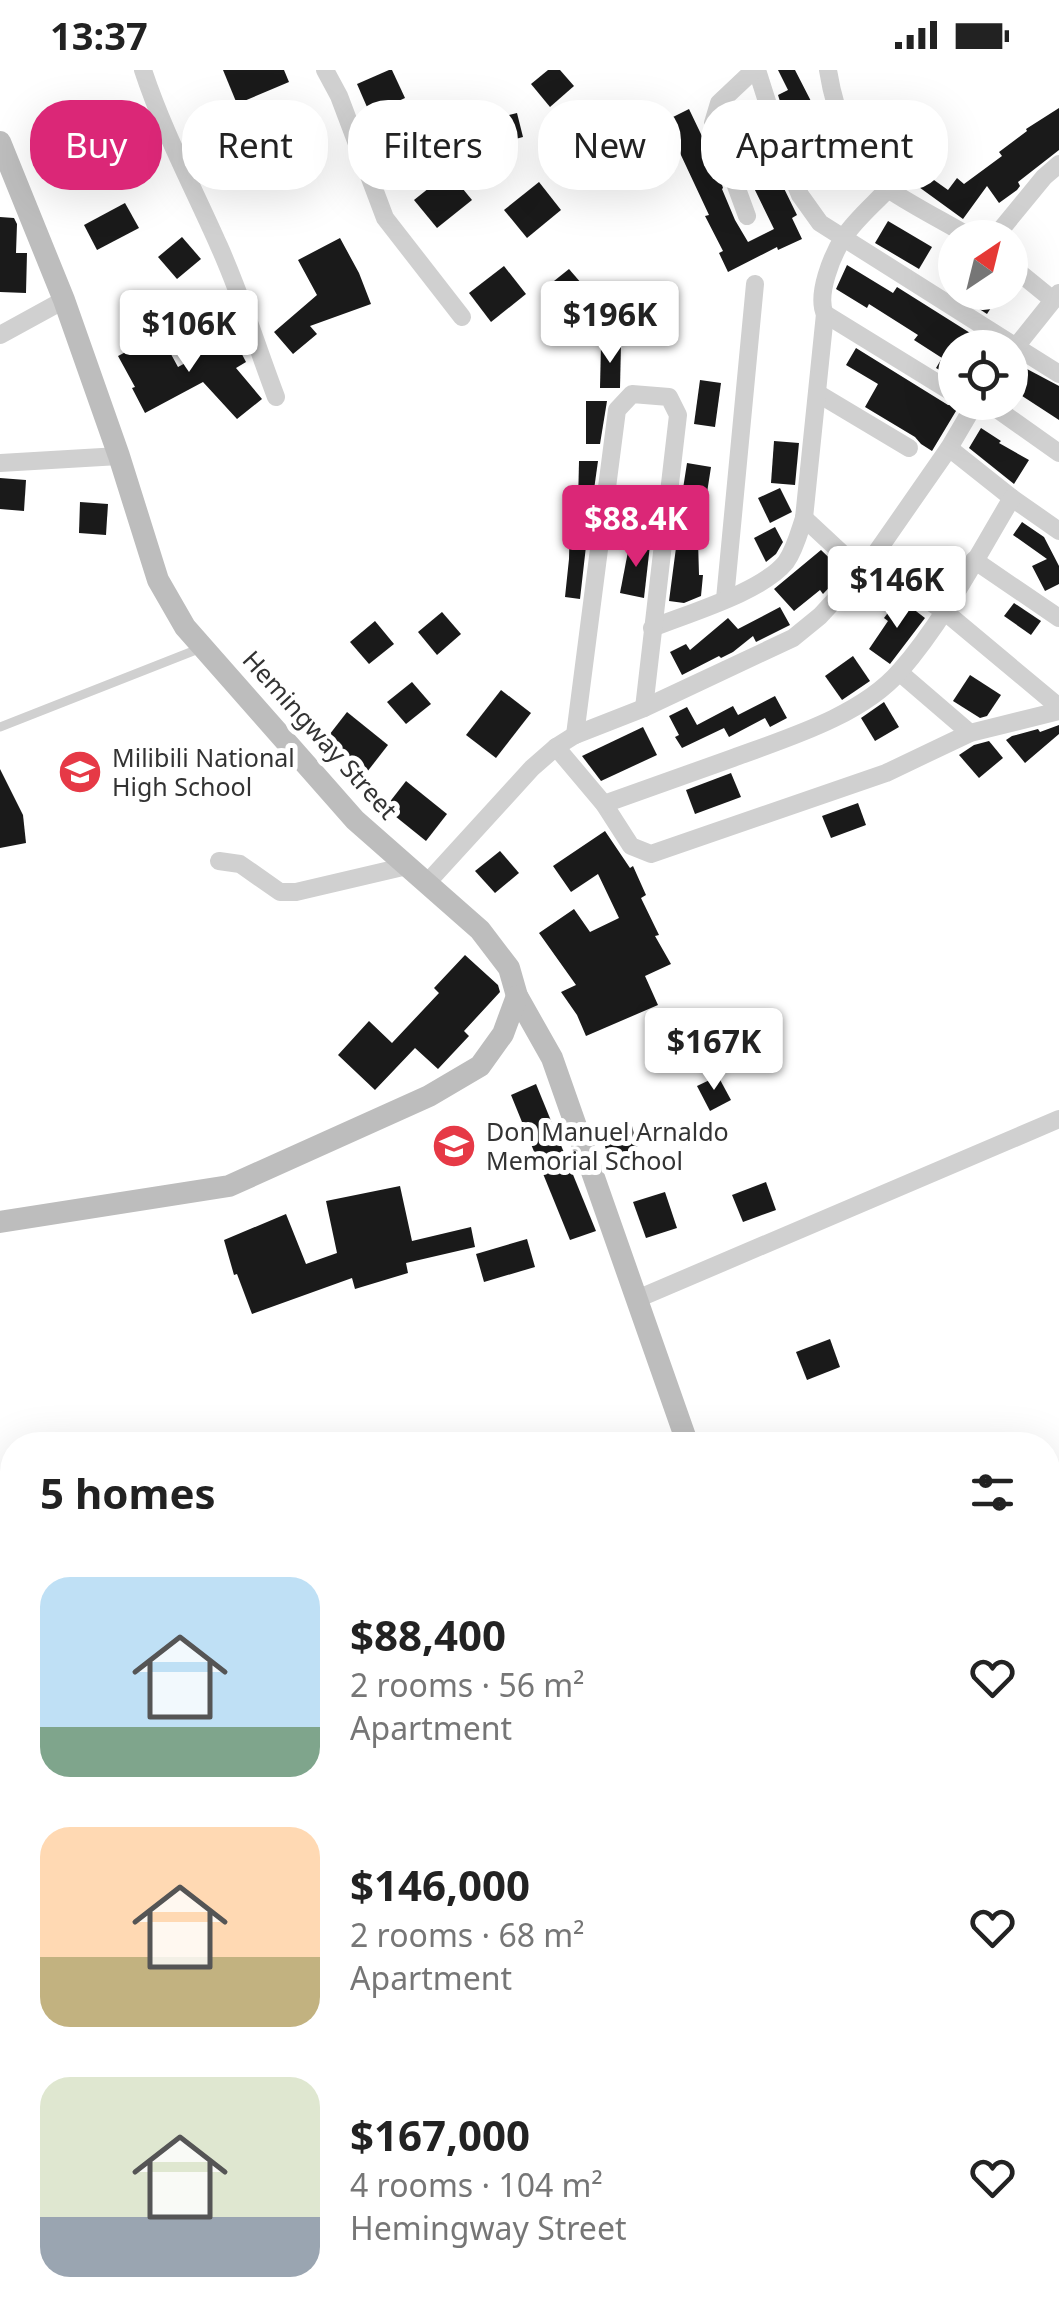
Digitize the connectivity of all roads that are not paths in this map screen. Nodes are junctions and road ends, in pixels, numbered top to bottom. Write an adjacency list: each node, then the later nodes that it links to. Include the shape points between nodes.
1 (143, 70): 27 (street)
2 (325, 70): 19 (street, via 385,218)
3 (756, 70): 10 (street, via 719,102 713,122); 13 (street, via 800,194 820,222)
4 (828, 70): 5 (street)
5 (833, 100)
6 (0, 142): 17 (main road, Hemingway Street)
7 (1059, 164): 12 (street)
8 (887, 190): 13 (street)
9 (890, 190): 11 (street)
10 (747, 216)
11 (941, 220)
12 (1009, 220)
13 (843, 238): 18 (street, via 825,279); 20 (street)
14 (1028, 278): 16 (street)
15 (755, 284): 40 (street)
16 (1056, 297): 21 (street)
17 (64, 300): 22 (street); 33 (main road, Hemingway Street)
18 (825, 314): 25 (street); 26 (street)
19 (462, 317)
20 (983, 330)
21 (1028, 332)
22 (0, 335)
23 (1028, 358): 24 (street)
24 (1059, 374)
25 (938, 384)
26 (817, 394): 30 (street); 36 (street)
27 (276, 397)
28 (966, 420): 31 (street)
29 (1004, 420): 32 (street)
30 (909, 448)
31 (949, 448): 35 (street); 39 (street)
32 (1059, 453)
33 (119, 456): 34 (street); 44 (main road, Hemingway Street, via 158,580)
34 (0, 462)
35 (1012, 498): 37 (street); 38 (street)
36 (804, 518): 39 (street); 40 (street, via 786,561 767,581)
37 (1059, 531)
38 (974, 560): 41 (street); 42 (street)
39 (865, 567): 41 (street); 46 (street, via 793,638)
40 (725, 599): 43 (street)
41 (944, 611): 45 (street); 47 (street)
42 (1059, 618)
43 (652, 628): 46 (street); 50 (street, via 678,415 669,397 632,394 616,410)
44 (203, 648): 48 (lane); 54 (main road, Hemingway Street, via 355,820)
45 (899, 672): 49 (street); 52 (street, via 855,707 792,736)
46 (644, 708): 50 (street)
47 (1059, 709): 49 (street)
48 (0, 726)
49 (970, 733): 52 (street, via 886,774 652,854 632,846)
50 (576, 735): 51 (street)
51 (556, 747): 52 (street); 55 (street)
52 (604, 804)
53 (219, 861): 54 (street, via 240,864 280,892)
54 (408, 866): 55 (main road, Hemingway Street)
55 (427, 883): 56 (main road, Hemingway Street, via 480,930 509,968)
56 (516, 996): 58 (main road, via 480,1066 429,1096 229,1186); 59 (main road, Hemingway Street, via 552,1058)
57 (1059, 1118): 59 (street)
58 (0, 1222)
59 (637, 1299): 60 (main road, Hemingway Street)
60 (683, 1432)

